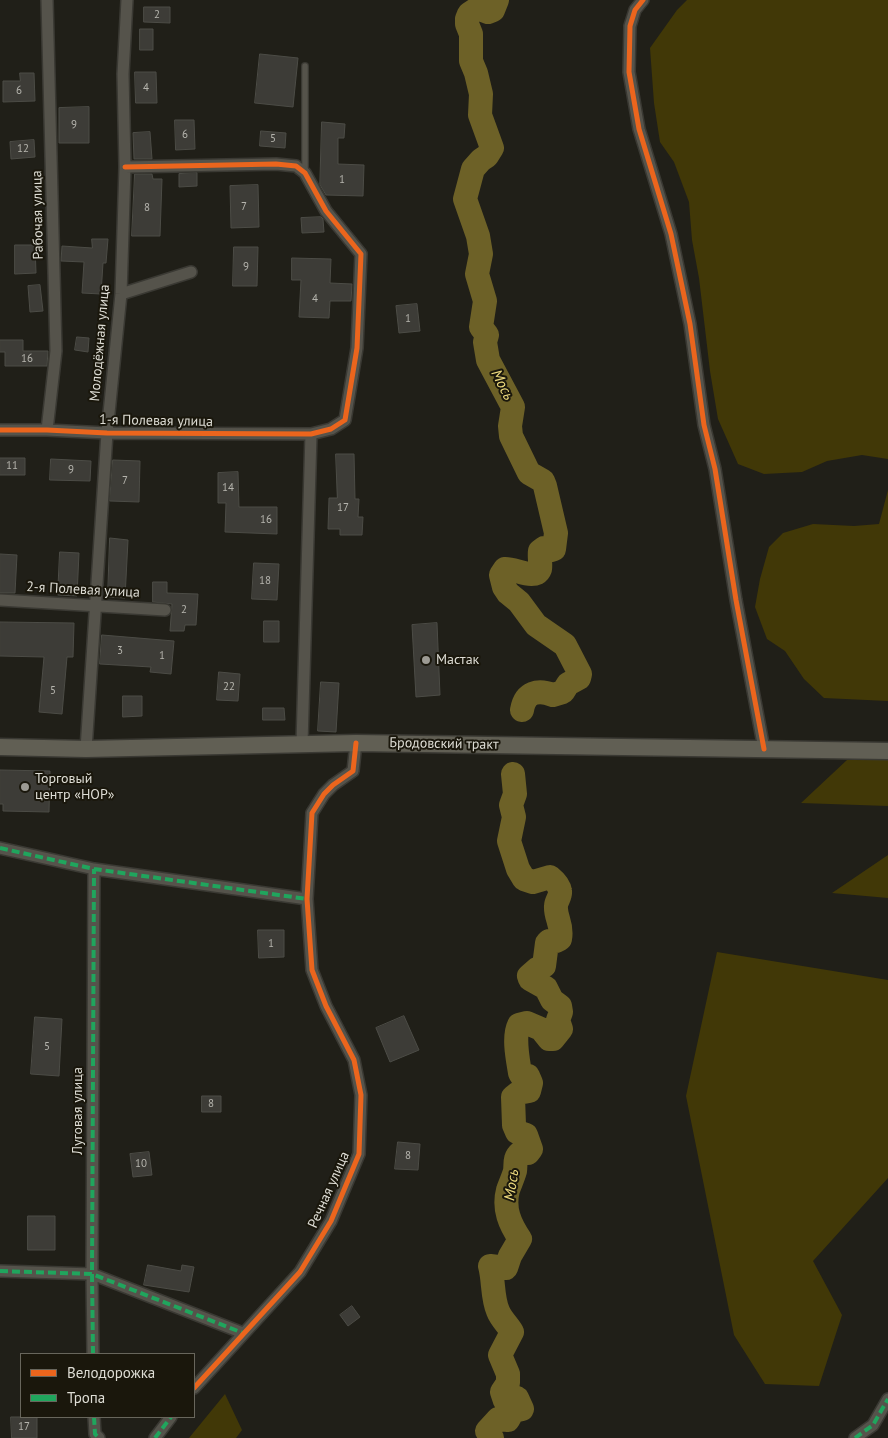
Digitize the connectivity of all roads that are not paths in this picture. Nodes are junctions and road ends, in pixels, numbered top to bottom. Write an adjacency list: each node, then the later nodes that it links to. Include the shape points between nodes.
1 (47, 0): 10 (street, Рабочая улица, via 56,351)
2 (127, 0): 5 (street, Молодёжная улица, via 123,74)
3 (643, 0): 20 (street, via 635,10 630,26 629,72 639,129 671,234 690,324 704,425 715,469)
4 (306, 66): 6 (lane)
5 (125, 167): 6 (street, via 276,164 296,166); 8 (street, Молодёжная улица)
6 (305, 173): 12 (street, 1-я Полевая улица, via 326,212 361,254 357,348 345,420 331,429)
7 (191, 272): 8 (street)
8 (121, 294): 11 (street, Молодёжная улица)
9 (0, 430): 10 (street, 1-я Полевая улица)
10 (47, 430): 11 (street, 1-я Полевая улица)
11 (107, 433): 12 (street, 1-я Полевая улица); 14 (street, Молодёжная улица)
12 (312, 434): 16 (street)
13 (0, 600): 14 (street, 2-я Полевая улица)
14 (94, 606): 15 (street, 2-я Полевая улица); 19 (street, Молодёжная улица)
15 (165, 610)
16 (302, 743): 17 (main road, Бродовский тракт); 19 (main road, Бродовский тракт)
17 (356, 743): 20 (main road, Бродовский тракт); 24 (street, Речная улица, via 354,771 332,785 312,813)
18 (0, 746): 19 (main road, Бродовский тракт)
19 (86, 749)
20 (764, 749): 21 (main road, Бродовский тракт)
21 (888, 751)
22 (0, 848): 23 (street)
23 (94, 869): 24 (street); 26 (street, Луговая улица)
24 (307, 899): 27 (street, Речная улица, via 312,970 326,1006 354,1060 361,1096 359,1154 331,1221 300,1272)
25 (0, 1271): 26 (street)
26 (92, 1274): 27 (street); 28 (street, Луговая улица)
27 (244, 1333): 29 (street, Речная улица)
28 (94, 1353)
29 (195, 1387)
30 (888, 1399): 35 (street, via 873,1425)
31 (94, 1418): 33 (street, via 95,1434)
32 (170, 1418): 34 (street)
33 (99, 1438)
34 (155, 1438)
35 (855, 1438)

